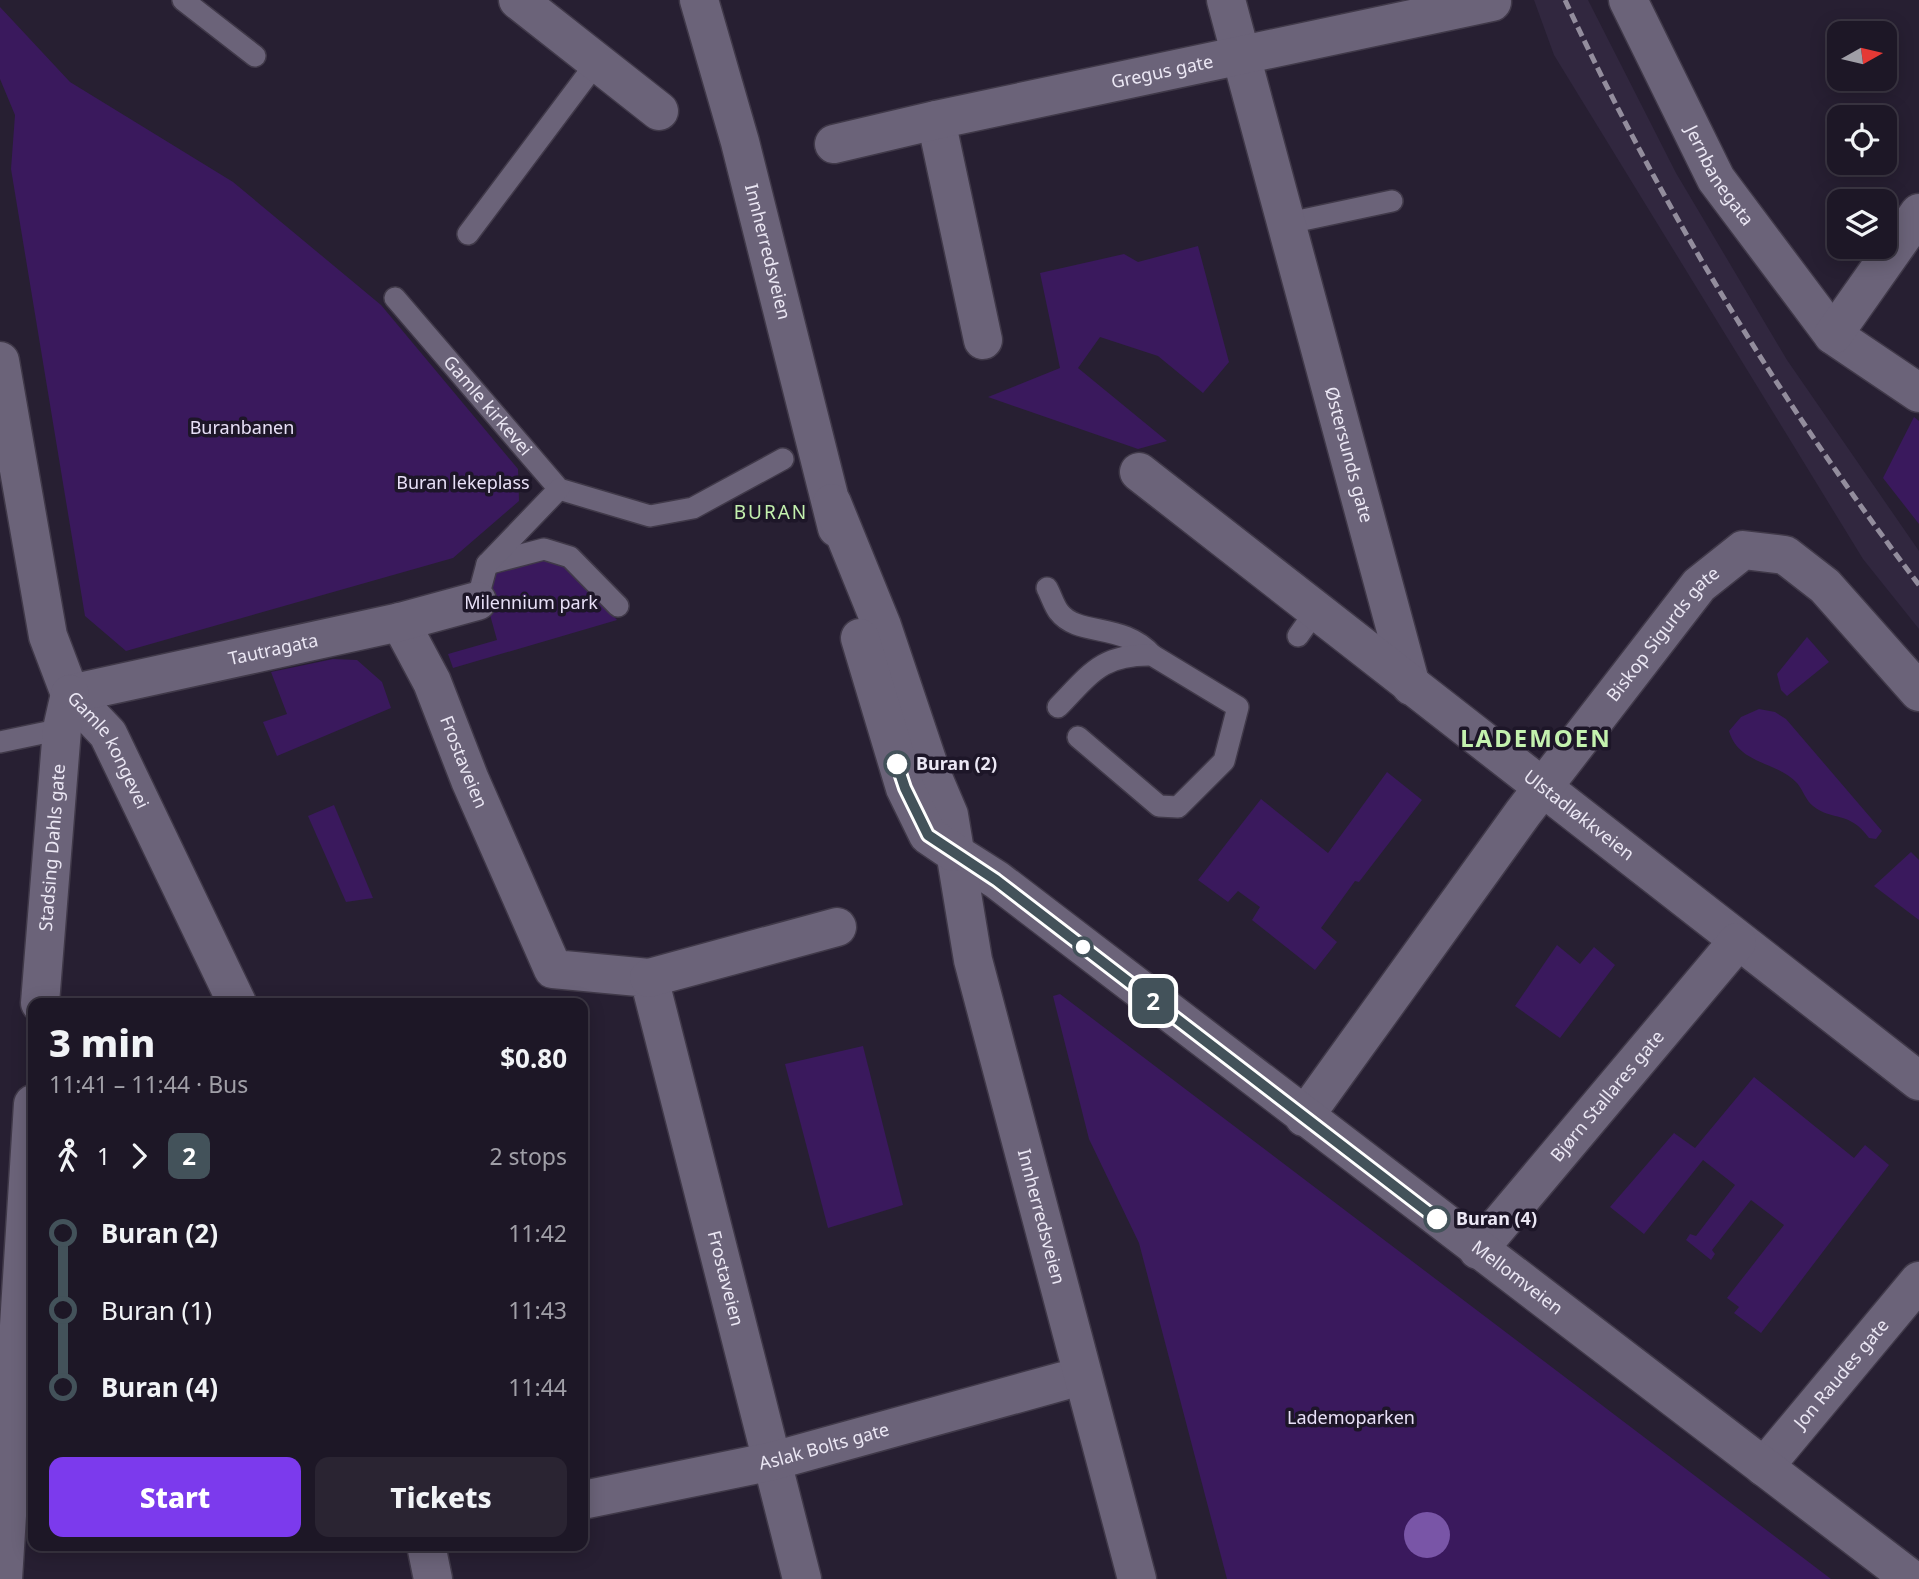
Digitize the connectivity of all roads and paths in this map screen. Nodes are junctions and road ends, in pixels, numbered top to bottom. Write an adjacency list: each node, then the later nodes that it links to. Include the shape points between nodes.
1 (183, 0): 8 (lane)
2 (518, 0): 9 (street)
3 (699, 0): 38 (street, Innherredsveien, via 832,503 861,643 905,788 928,835)
4 (1226, 0): 7 (street, Østersunds gate)
5 (1628, 0): 18 (street, Jernbanegata, via 1716,179)
6 (1492, 2): 7 (street, Gregus gate)
7 (1240, 55): 11 (street, Gregus gate); 15 (street, Østersunds gate)
8 (255, 56)
9 (597, 62): 10 (street); 16 (lane)
10 (660, 111)
11 (936, 120): 12 (street, Gregus gate); 19 (street)
12 (834, 144)
13 (1392, 201): 15 (lane)
14 (1919, 213): 18 (street)
15 (1284, 224): 31 (street, Østersunds gate)
16 (468, 234)
17 (395, 298): 24 (lane, Gamle kirkevei, via 415,307)
18 (1833, 335): 21 (street, Jernbanegata)
19 (983, 340)
20 (0, 361): 34 (street, Gamle kongevei, via 48,636)
21 (1919, 393)
22 (783, 459): 24 (lane, via 693,508 650,516)
23 (1139, 472): 31 (street, Ulstadløkkveien, via 1306,624)
24 (559, 489): 25 (lane)
25 (487, 564): 27 (lane); 28 (lane, via 544,549 570,557)
26 (1047, 588): 30 (lane, via 1060,614 1074,623 1120,632)
27 (477, 601): 29 (street, Tautragata)
28 (618, 606)
29 (400, 622): 34 (street, Tautragata); 41 (street, Frostaveien, via 432,681 553,969)
30 (1152, 655): 33 (lane, via 1112,658); 35 (lane, via 1238,707 1224,761 1200,788 1178,807 1159,806)
31 (1411, 686): 37 (street, Ulstadløkkveien)
32 (1919, 692): 37 (street, Biskop Sigurds gate, via 1825,586 1785,555 1743,550 1699,585)
33 (1058, 707)
34 (66, 712): 36 (lane); 42 (street, Stadsing Dahls gate); 43 (street, Gamle kongevei, via 108,734)
35 (1078, 737)
36 (0, 743)
37 (1543, 788): 40 (street, Ulstadløkkveien); 45 (street, Biskop Sigurds gate)
38 (953, 852): 45 (street, Mellomveien, via 996,880); 57 (street, Innherredsveien, via 973,960)
39 (837, 927): 41 (street, Frostaveien)
40 (1737, 942): 44 (street, Ulstadløkkveien); 47 (street, Bjørn Stallares gate)
41 (649, 978): 50 (street, Frostaveien)
42 (40, 998)
43 (235, 998)
44 (1919, 1081)
45 (1304, 1117): 47 (street, Mellomveien)
46 (28, 1183): 54 (street)
47 (1478, 1251): 51 (street, Mellomveien)
48 (1919, 1281): 51 (street, Jon Raudes gate)
49 (1063, 1381): 50 (street, Aslak Bolts gate)
50 (773, 1461): 52 (street, Aslak Bolts gate); 56 (street, Frostaveien)
51 (1765, 1467): 58 (street, Mellomveien)
52 (588, 1499)
53 (427, 1551): 55 (street)
54 (3, 1579)
55 (433, 1579)
56 (802, 1579)
57 (1137, 1579)
58 (1911, 1579)

